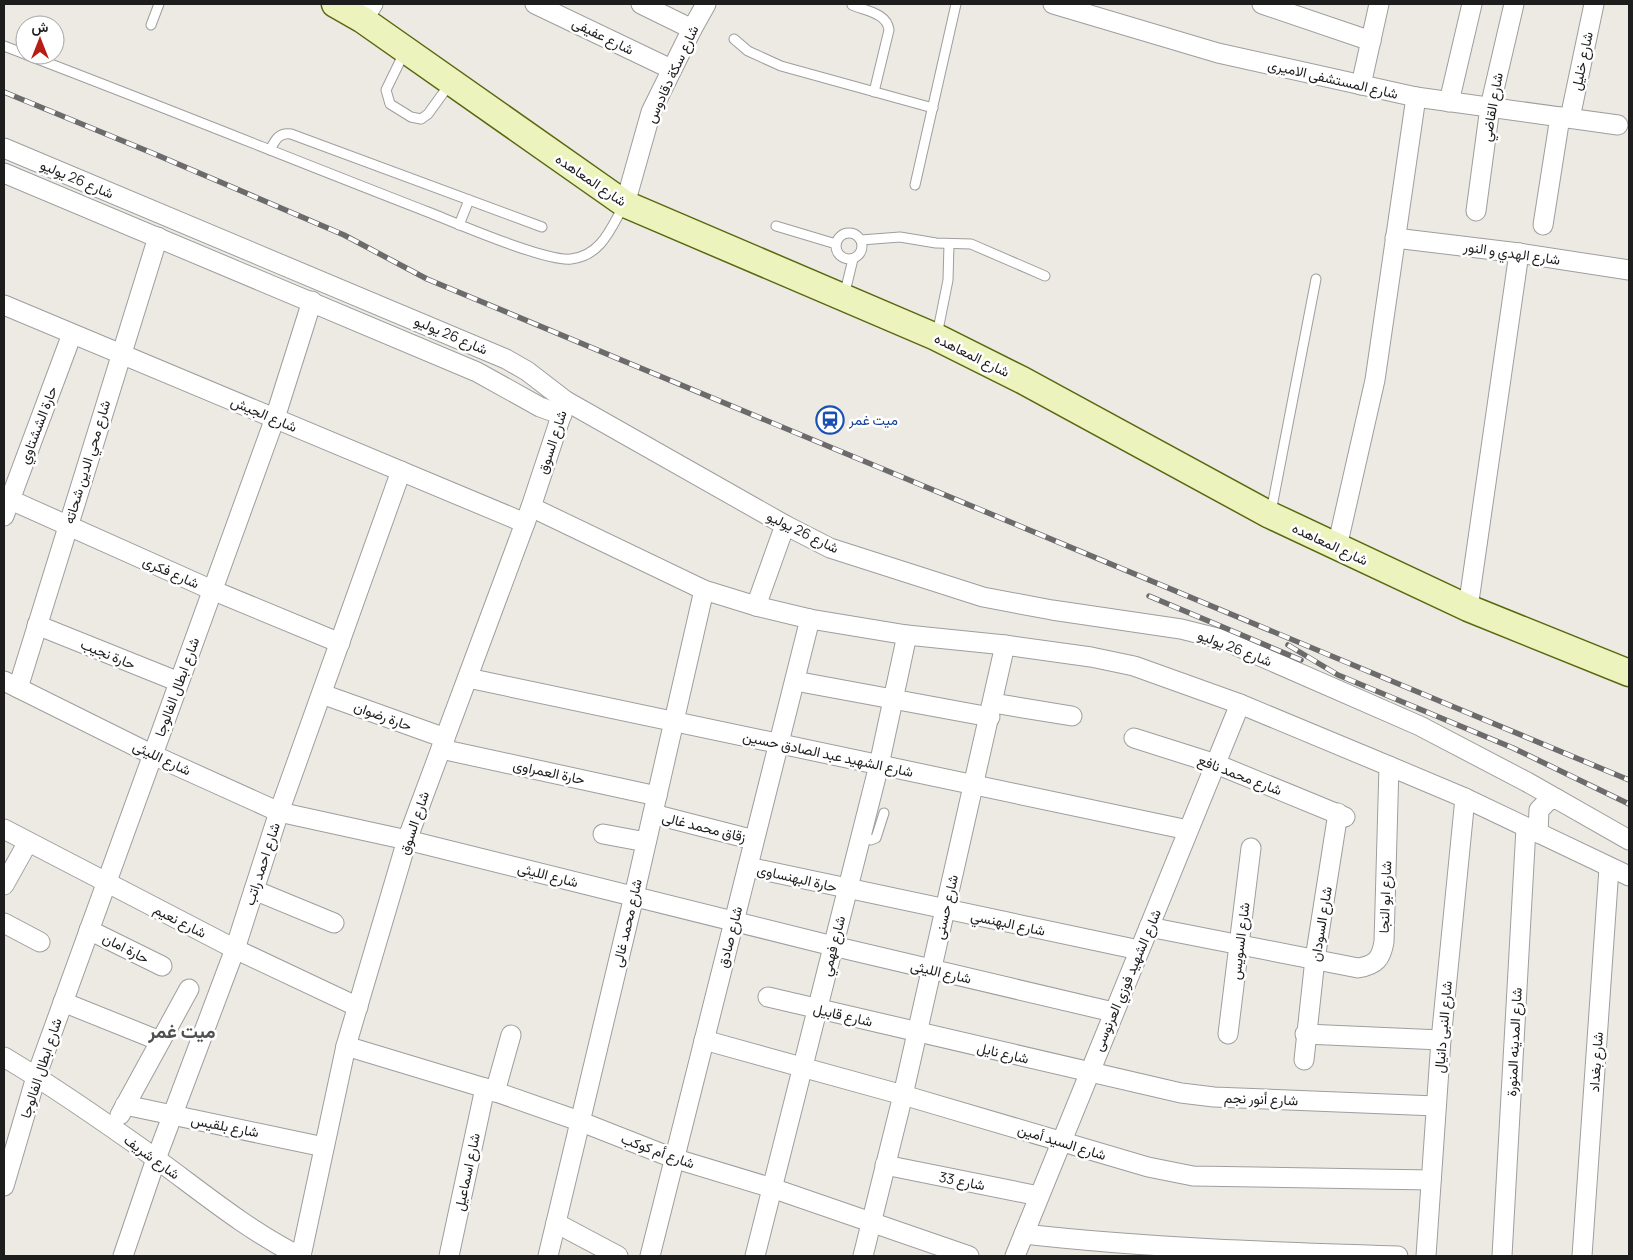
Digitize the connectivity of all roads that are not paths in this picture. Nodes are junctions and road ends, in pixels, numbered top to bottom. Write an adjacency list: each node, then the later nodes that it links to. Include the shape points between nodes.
1 (159, 4): 16 (lane)
2 (335, 4): 15 (main road, شارع المعاهده)
3 (535, 4): 22 (street, شارع عفيفى)
4 (641, 4): 17 (street)
5 (706, 4): 17 (street, شارع سكة دقادوس)
6 (956, 4): 29 (lane)
7 (1053, 4): 14 (street, شارع المستشفى الاميرى)
8 (1262, 4): 19 (street)
9 (1378, 4): 19 (street)
10 (1472, 4): 27 (street)
11 (1514, 4): 28 (street, شارع القاضي)
12 (1594, 4): 30 (street, شارع خليل)
13 (852, 5): 25 (lane, via 888,22 889,30)
14 (1073, 7): 24 (street, شارع المستشفى الاميرى, via 1218,53)
15 (368, 12): 20 (main road, شارع المعاهده)
16 (151, 25)
17 (692, 29): 22 (street, شارع سكة دقادوس)
18 (734, 39): 25 (lane, via 748,51 772,63)
19 (1371, 41): 24 (street)
20 (405, 50): 23 (main road, شارع المعاهده); 23 (lane, via 386,90 390,104 416,119 425,118)
21 (52, 65): 33 (lane)
22 (671, 69): 37 (street, شارع سكة دقادوس, via 651,112)
23 (451, 82): 37 (main road, شارع المعاهده)
24 (1361, 86): 26 (street, شارع المستشفى الاميرى)
25 (874, 92): 29 (lane)
26 (1416, 97): 27 (street, شارع المستشفى الاميرى); 44 (street)
27 (1449, 102): 28 (street, شارع المستشفى الاميرى)
28 (1490, 107): 30 (street, شارع المستشفى الاميرى); 38 (street, شارع القاضي)
29 (933, 108): 35 (lane)
30 (1565, 118): 31 (street, شارع المستشفى الاميرى); 40 (street, شارع خليل)
31 (1618, 125)
32 (4, 148): 59 (street, شارع 26 يوليو, via 483,348 527,371)
33 (270, 150): 36 (lane, via 278,137 291,134); 39 (lane)
34 (4, 173): 43 (street, شارع 26 يوليو)
35 (915, 185)
36 (469, 200): 39 (lane); 42 (lane)
37 (625, 204): 39 (lane, via 600,246 583,257 572,259 554,258); 53 (main road, شارع المعاهده)
38 (1476, 211)
39 (460, 224)
40 (1542, 225)
41 (776, 226): 46 (lane)
42 (542, 227)
43 (158, 237): 54 (street, شارع 26 يوليو); 58 (street, شارع محي الدين شحاته)
44 (1395, 238): 48 (street, شارع الهدي و النور); 67 (street, via 1375,380)
45 (861, 240): 46 (lane, via 847,233); 47 (lane, via 900,237); 49 (lane, via 861,251)
46 (836, 244): 49 (lane, via 843,258)
47 (948, 244): 51 (lane, via 982,247); 57 (lane, via 948,280)
48 (1519, 253): 50 (street, شارع الهدي و النور); 71 (street)
49 (853, 258): 53 (lane)
50 (1629, 270)
51 (1045, 276)
52 (1316, 279): 64 (lane)
53 (843, 298): 57 (main road, شارع المعاهده)
54 (312, 301): 59 (street, شارع 26 يوليو, via 477,372 540,407); 60 (street, شارع ابطال الفالوجا)
55 (4, 305): 56 (street, شارع الجيش)
56 (72, 334): 58 (street, شارع الجيش); 62 (street, حارة الششتاوي)
57 (936, 337): 64 (main road, شارع المعاهده)
58 (120, 353): 60 (street, شارع الجيش); 66 (street, شارع محي الدين شحاته)
59 (564, 408): 63 (street, شارع السوق); 65 (street, شارع 26 يوليو)
60 (275, 418): 61 (street, شارع الجيش); 68 (street, شارع ابطال الفالوجا)
61 (401, 471): 63 (street, شارع الجيش); 75 (street, شارع احمد راتب)
62 (6, 504): 66 (street, شارع فكرى)
63 (528, 515): 69 (street); 78 (street, شارع السوق)
64 (1270, 515): 67 (main road, شارع المعاهده)
65 (785, 525): 70 (street); 98 (street, شارع 26 يوليو, via 830,548 983,597 1181,629 1220,640 1420,726)
66 (67, 526): 68 (street, شارع فكرى); 73 (street, شارع محي الدين شحاته)
67 (1337, 547): 71 (main road, شارع المعاهده)
68 (212, 590): 75 (street, شارع فكرى); 80 (street, شارع ابطال الفالوجا)
69 (704, 590): 70 (street); 87 (street, شارع محمد غالى)
70 (756, 606): 72 (street)
71 (1468, 608): 77 (main road, شارع المعاهده)
72 (810, 619): 74 (street); 79 (street, شارع صادق)
73 (37, 625): 80 (street, حارة نجيب); 81 (street, شارع محي الدين شحاته)
74 (907, 635): 76 (street); 83 (street, شارع فهمي)
75 (340, 643): 82 (street, شارع احمد راتب)
76 (1005, 645): 84 (street, via 1134,666); 85 (street, شارع حسنى)
77 (1629, 673)
78 (468, 678): 87 (street, شارع الشهيد عبد الصادق حسين); 89 (street, شارع السوق)
79 (795, 681): 83 (street); 90 (street, شارع صادق)
80 (179, 682): 91 (street, شارع ابطال الفالوجا)
81 (11, 684): 91 (street, شارع الليثى)
82 (322, 694): 89 (street, حارة رضوان); 99 (street, شارع احمد راتب)
83 (894, 701): 85 (street); 93 (street, شارع فهمي)
84 (1240, 704): 92 (street, شارع الشهيد فوزي العرنوسى); 94 (street)
85 (992, 710): 86 (street); 95 (street, شارع حسنى)
86 (1072, 716)
87 (674, 722): 90 (street, شارع الشهيد عبد الصادق حسين); 96 (street, شارع محمد غالى)
88 (1134, 738): 92 (street, شارع محمد نافع)
89 (443, 744): 96 (street, حارة العمراوى); 108 (street, شارع السوق)
90 (778, 745): 93 (street, شارع الشهيد عبد الصادق حسين); 109 (street, شارع صادق)
91 (153, 755): 99 (street, شارع الليثى); 117 (street, شارع ابطال الفالوجا)
92 (1216, 764): 102 (street, شارع محمد نافع); 104 (street, شارع الشهيد فوزي العرنوسى)
93 (879, 765): 95 (street, شارع الشهيد عبد الصادق حسين); 107 (street, شارع فهمي)
94 (1389, 766): 97 (street); 133 (street, شارع ابو النجا, via 1382,955 1370,966 1358,968)
95 (976, 784): 104 (street, شارع الشهيد عبد الصادق حسين); 122 (street, شارع حسنى)
96 (657, 796): 101 (street, شارع محمد غالى)
97 (1465, 798): 105 (street); 147 (street, شارع النبى دانيال)
98 (1557, 798): 105 (street, شارع المدينه المنورة, via 1549,800 1539,810); 110 (street, شارع 26 يوليو)
99 (279, 812): 108 (street, شارع الليثى); 120 (street, شارع احمد راتب)
100 (884, 812): 107 (lane, via 876,838)
101 (653, 814): 109 (street, زقاق محمد غالى); 112 (street, شارع محمد غالى)
102 (1341, 815): 133 (street, شارع السودان)
103 (4, 829): 111 (street, شارع نعيم)
104 (1188, 830): 126 (street, شارع الشهيد فوزي العرنوسى)
105 (1532, 831): 115 (street); 186 (street, شارع المدينه المنورة)
106 (603, 834): 112 (street)
107 (861, 837): 119 (street, شارع فهمي)
108 (407, 840): 121 (street, شارع الليثى); 139 (street, شارع السوق)
109 (754, 840): 114 (street, شارع صادق)
110 (1629, 840)
111 (28, 842): 117 (street, شارع نعيم); 118 (street)
112 (646, 842): 121 (street, شارع محمد غالى)
113 (1251, 848): 129 (street, شارع السويس)
114 (748, 867): 119 (street, حارة البهنساوى); 123 (street, شارع صادق)
115 (1609, 868): 116 (street); 187 (street, شارع بغداد)
116 (1629, 876)
117 (106, 883): 127 (street, شارع ابطال الفالوجا); 131 (street, شارع نعيم)
118 (4, 885)
119 (847, 889): 122 (street, شارع البهنسي); 130 (street, شارع فهمي)
120 (254, 890): 125 (street); 131 (street, شارع احمد راتب)
121 (634, 896): 123 (street, شارع الليثى); 160 (street, شارع محمد غالى)
122 (946, 910): 132 (street, شارع البهنسي); 135 (street, شارع حسنى)
123 (734, 920): 130 (street, شارع الليثى); 146 (street, شارع صادق)
124 (4, 923): 128 (street)
125 (334, 923)
126 (1149, 927): 129 (street, شارع ابو النجا); 132 (street, شارع الشهيد فوزي العرنوسى)
127 (89, 930): 134 (street, حارة امان); 138 (street, شارع ابطال الفالوجا)
128 (40, 942)
129 (1239, 944): 133 (street, شارع ابو النجا); 143 (street, شارع السويس)
130 (833, 946): 135 (street, شارع الليثى); 140 (street, شارع فهمي)
131 (235, 949): 139 (street, شارع نعيم); 159 (street, شارع احمد راتب)
132 (1139, 950): 141 (street, شارع الشهيد فوزي العرنوسى)
133 (1315, 959): 144 (street, شارع السودان)
134 (162, 966)
135 (932, 969): 141 (street, شارع الليثى); 142 (street, شارع حسنى)
136 (189, 989): 148 (street)
137 (768, 997): 140 (street, شارع قابيل)
138 (63, 1002): 148 (street); 154 (street, شارع ابطال الفالوجا)
139 (358, 1007): 149 (street, شارع السوق)
140 (816, 1009): 142 (street, شارع قابيل); 152 (street, شارع فهمي)
141 (1113, 1012): 153 (street, شارع الشهيد فوزي العرنوسى)
142 (917, 1033): 153 (street, شارع نايل); 156 (street, شارع حسنى)
143 (1228, 1034)
144 (1305, 1034): 147 (street); 151 (street, شارع السودان)
145 (511, 1035): 155 (street, شارع اسماعيل)
146 (704, 1040): 152 (street, شارع السيد أمين); 164 (street, شارع صادق)
147 (1441, 1040): 158 (street, شارع النبى دانيال)
148 (160, 1041): 157 (street)
149 (346, 1046): 155 (street, شارع أم كوكب); 163 (street, شارع السوق)
150 (4, 1057): 154 (street, شارع شريف)
151 (1304, 1060)
152 (801, 1067): 156 (street, شارع السيد أمين); 169 (street, شارع فهمي)
153 (1088, 1072): 158 (street, شارع أنور نجم, via 1214,1097); 162 (street, شارع الشهيد فوزي العرنوسى)
154 (36, 1077): 161 (street, شارع شريف); 168 (street, شارع ابطال الفالوجا)
155 (490, 1090): 160 (street, شارع أم كوكب); 176 (street, شارع اسماعيل)
156 (903, 1095): 162 (street, شارع السيد أمين); 166 (street, شارع حسنى)
157 (125, 1106): 159 (street, شارع بلقيس); 161 (street)
158 (1436, 1106): 167 (street, شارع النبى دانيال)
159 (172, 1116): 163 (street, شارع بلقيس); 165 (street, شارع احمد راتب)
160 (579, 1121): 164 (street, شارع أم كوكب); 171 (street, شارع محمد غالى)
161 (112, 1129): 165 (street, شارع شريف)
162 (1061, 1142): 167 (street, شارع السيد أمين, via 1148,1167 1193,1176); 170 (street, شارع الشهيد فوزي العرنوسى)
163 (324, 1147): 175 (street, شارع السوق)
164 (673, 1158): 169 (street, شارع أم كوكب); 179 (street, شارع صادق)
165 (156, 1159): 174 (street, شارع احمد راتب); 175 (street, شارع شريف, via 265,1239)
166 (885, 1165): 170 (street, شارع 33); 172 (street, شارع حسنى)
167 (1431, 1180): 185 (street, شارع النبى دانيال)
168 (4, 1186)
169 (772, 1188): 172 (street, شارع أم كوكب); 180 (street, شارع فهمي)
170 (1039, 1196): 173 (street, شارع الشهيد فوزي العرنوسى)
171 (556, 1223): 177 (street, شارع محمد غالى); 178 (street)
172 (870, 1223): 181 (street, شارع حسنى); 182 (street, شارع أم كوكب)
173 (1024, 1234): 183 (street, شارع الشهيد فوزي العرنوسى); 184 (street, via 1212,1250)
174 (123, 1256)
175 (300, 1256)
176 (449, 1256)
177 (548, 1256)
178 (618, 1256)
179 (650, 1256)
180 (755, 1256)
181 (863, 1256)
182 (969, 1256)
183 (1015, 1256)
184 (1398, 1256)
185 (1426, 1256)
186 (1502, 1256)
187 (1582, 1256)

